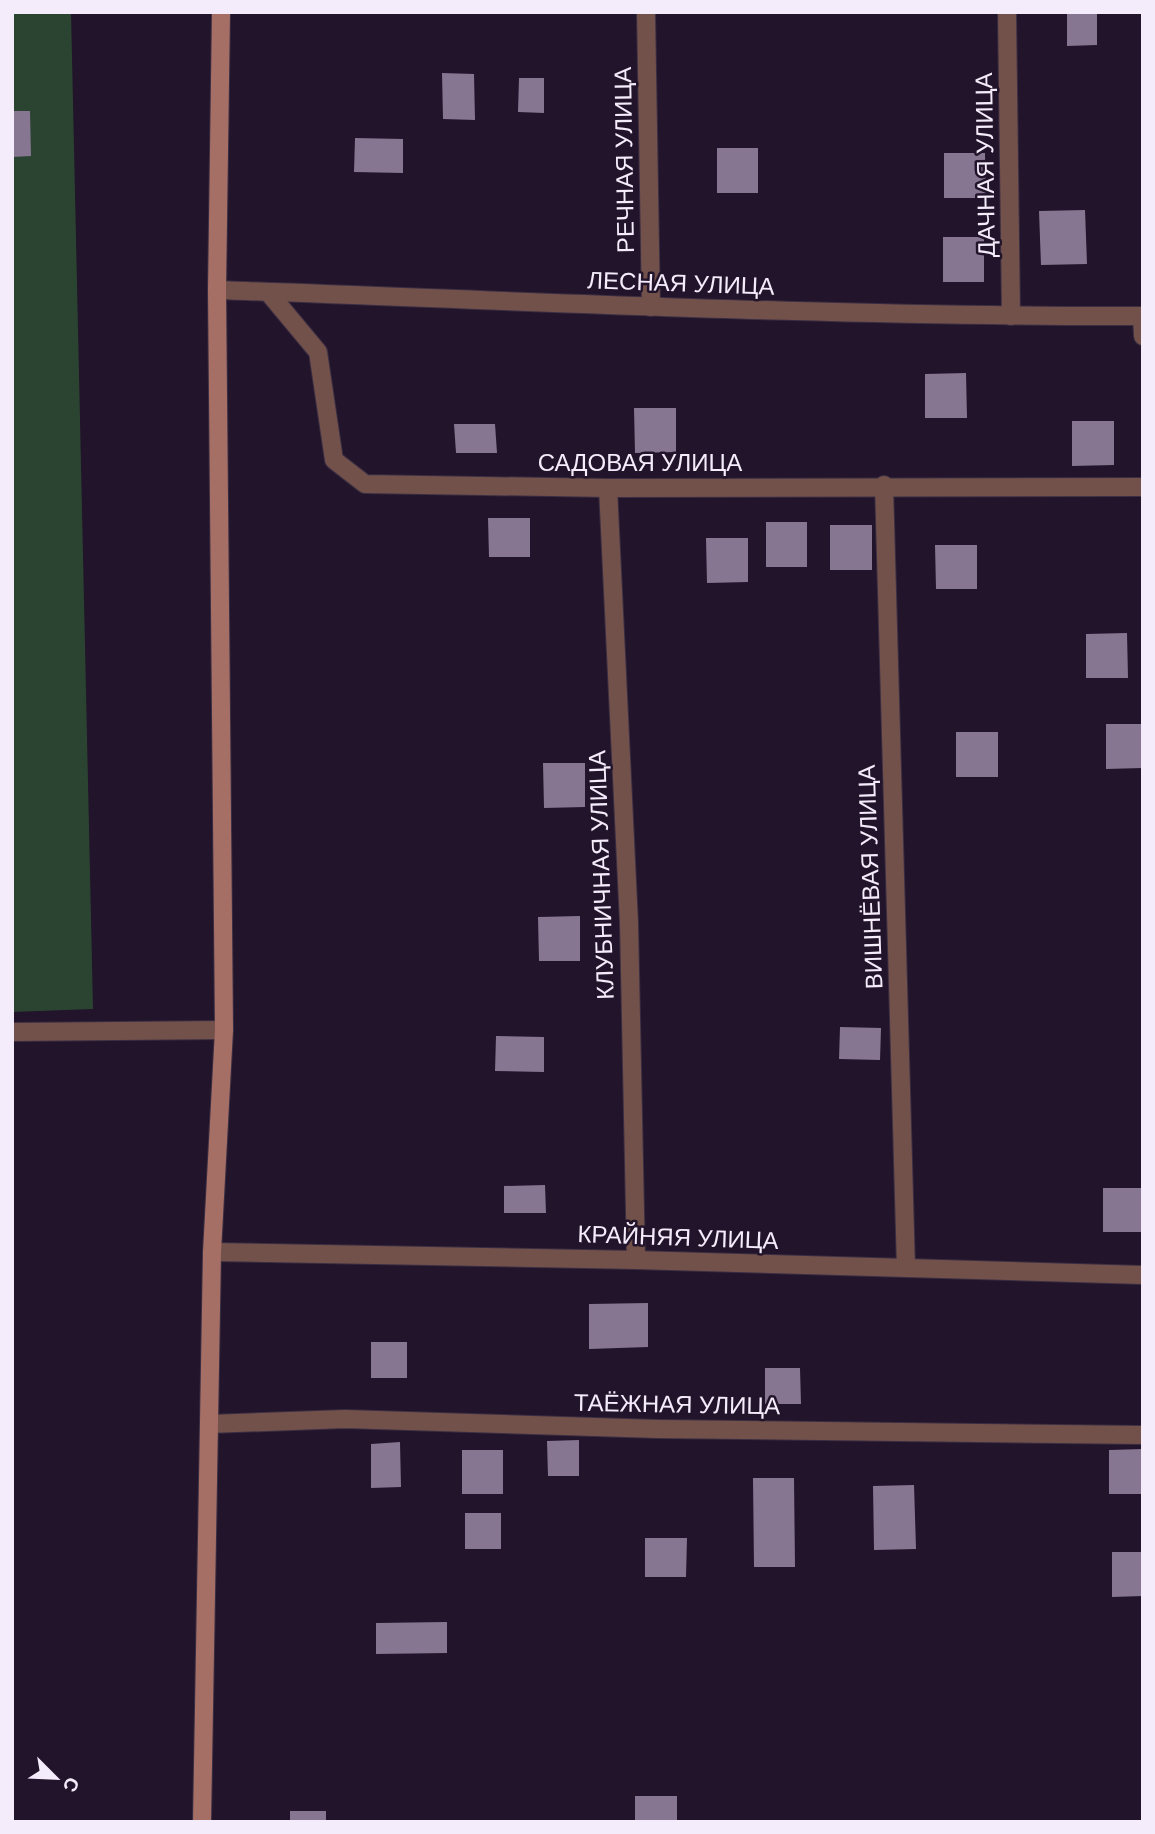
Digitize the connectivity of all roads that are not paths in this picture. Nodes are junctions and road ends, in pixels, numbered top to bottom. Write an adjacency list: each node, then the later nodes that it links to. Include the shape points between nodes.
1 (222, 12): 4 (main road)
2 (646, 12): 6 (street, РЕЧНАЯ УЛИЦА)
3 (1007, 12): 7 (street, ДАЧНАЯ УЛИЦА)
4 (217, 290): 5 (street, ЛЕСНАЯ УЛИЦА); 13 (main road)
5 (268, 292): 6 (street, ЛЕСНАЯ УЛИЦА); 12 (street, САДОВАЯ УЛИЦА, via 318,352 334,460 365,484)
6 (651, 307): 7 (street, ЛЕСНАЯ УЛИЦА)
7 (1011, 316): 8 (street, ЛЕСНАЯ УЛИЦА)
8 (1142, 316): 9 (street)
9 (1143, 336)
10 (884, 485): 11 (street, САДОВАЯ УЛИЦА); 12 (street, САДОВАЯ УЛИЦА); 17 (street, ВИШНЁВАЯ УЛИЦА)
11 (1143, 487)
12 (608, 488): 16 (street, КЛУБНИЧНАЯ УЛИЦА, via 629,923)
13 (224, 1030): 14 (street); 15 (main road)
14 (12, 1032)
15 (212, 1252): 16 (street, КРАЙНЯЯ УЛИЦА); 19 (main road)
16 (636, 1260): 17 (street, КРАЙНЯЯ УЛИЦА)
17 (905, 1268): 18 (street, КРАЙНЯЯ УЛИЦА)
18 (1143, 1275)
19 (209, 1424): 20 (street, ТАЁЖНАЯ УЛИЦА, via 345,1419); 21 (main road)
20 (1143, 1435)
21 (202, 1822)

